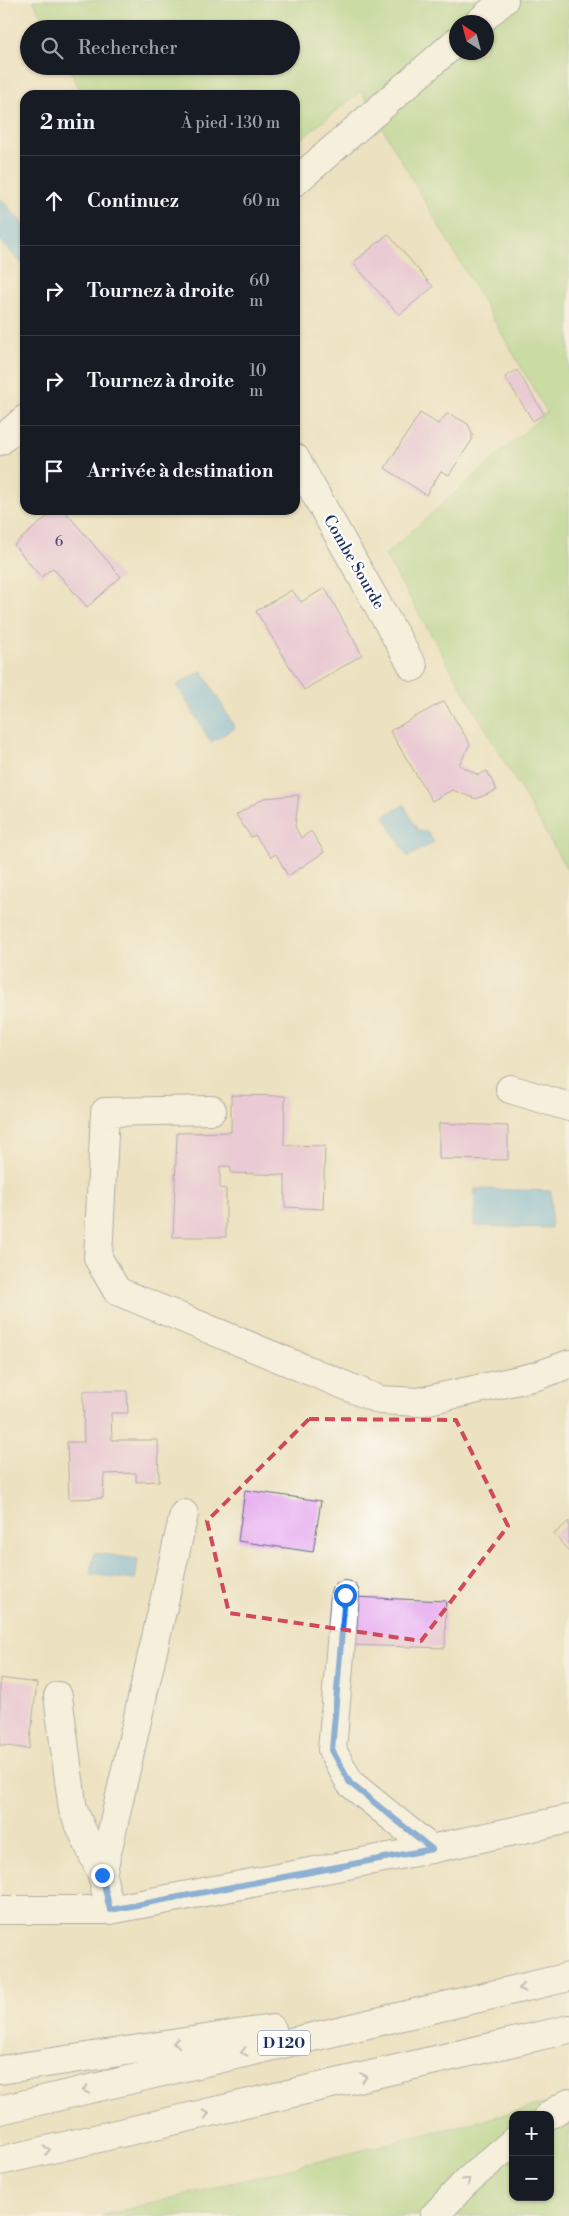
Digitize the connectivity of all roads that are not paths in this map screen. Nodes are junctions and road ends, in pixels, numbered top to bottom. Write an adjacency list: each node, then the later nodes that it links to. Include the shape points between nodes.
1 (504, 0): 2 (main road)
2 (486, 15)
3 (449, 48): 4 (main road)
4 (300, 178)
5 (20, 423): 6 (main road)
6 (0, 441)
7 (300, 467): 8 (main road, Combe Sourde)
8 (413, 666)
9 (510, 1089): 10 (main road)
10 (569, 1107)
11 (212, 1110): 12 (main road, via 105,1112 98,1258 117,1291 380,1400 419,1402 536,1376)
12 (569, 1364)
13 (184, 1514): 18 (main road)
14 (345, 1595): 17 (main road, via 332,1750 350,1783)
15 (58, 1696): 18 (main road, via 73,1810)
16 (569, 1818): 17 (main road)
17 (432, 1849): 20 (main road)
18 (102, 1875): 20 (main road)
19 (0, 1910): 20 (main road)
20 (110, 1910)
21 (569, 1977): 22 (main road, D 120, one-way to 22)
22 (484, 1997): 24 (main road, one-way to 24); 26 (main road, D 120, one-way to 26)
23 (569, 2029): 29 (main road, one-way to 23)
24 (0, 2070)
25 (569, 2103): 27 (main road)
26 (0, 2110)
27 (554, 2112)
28 (509, 2145): 30 (main road, one-way to 28, via 466,2181)
29 (0, 2161)
30 (434, 2216)

